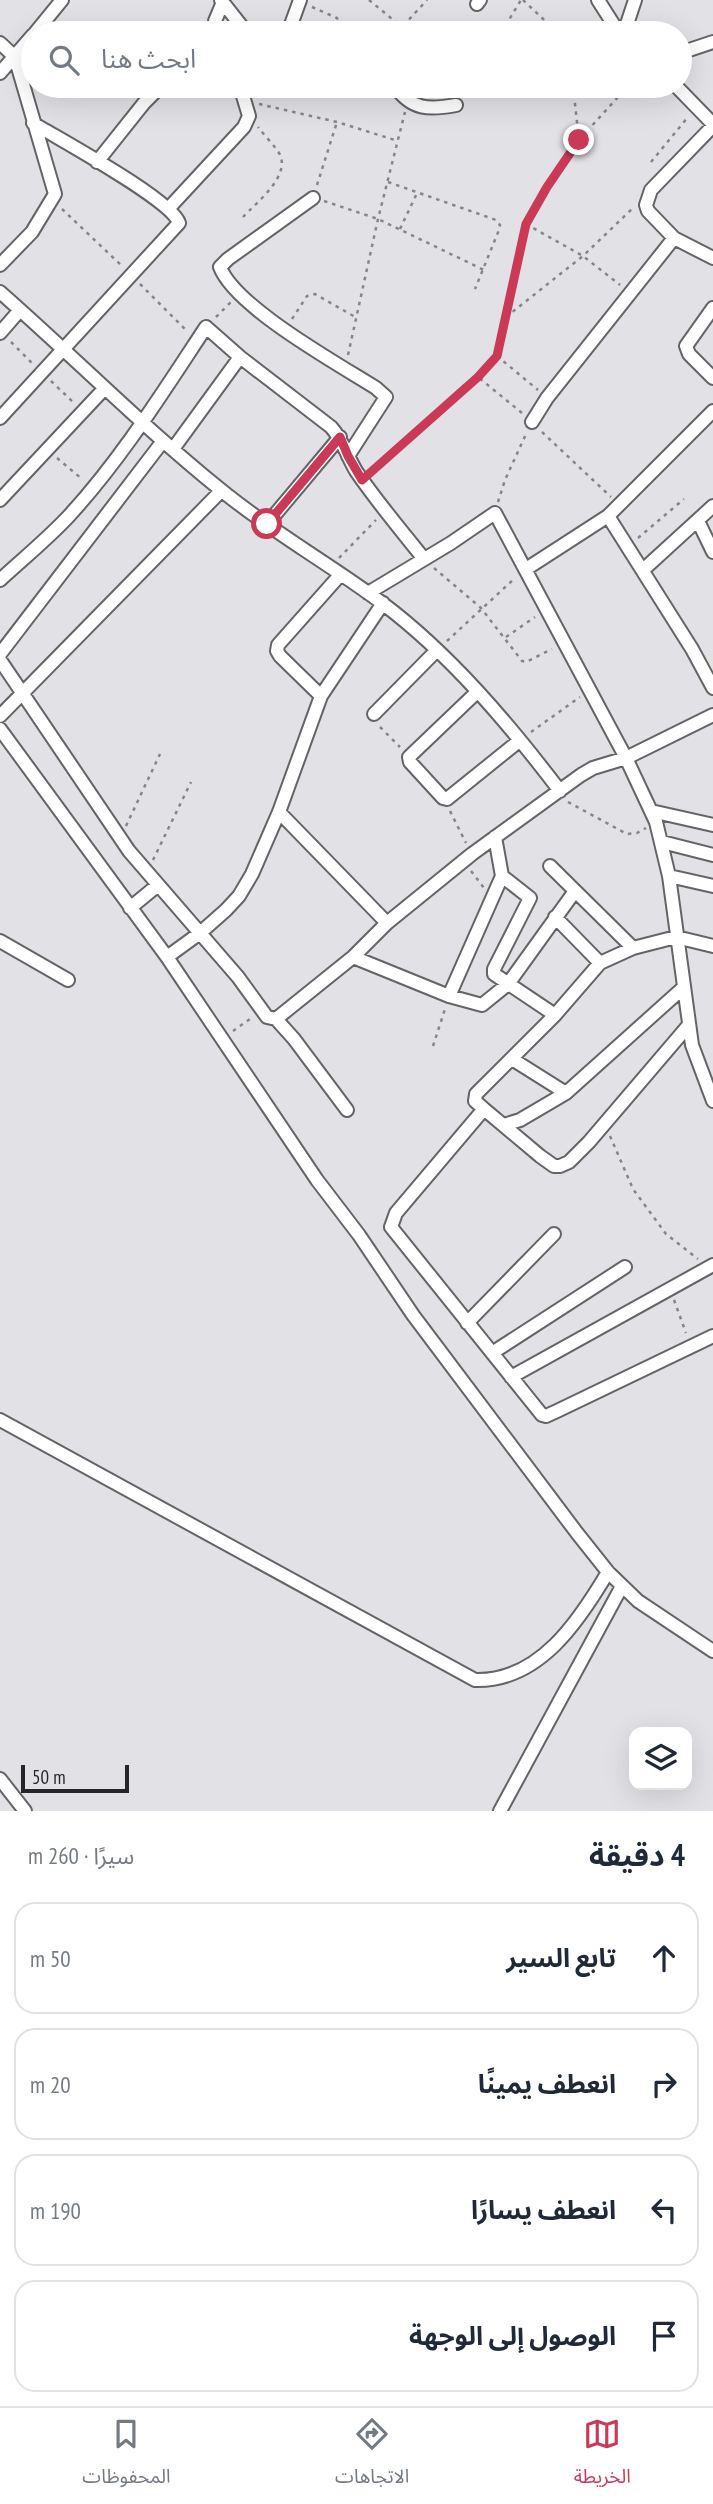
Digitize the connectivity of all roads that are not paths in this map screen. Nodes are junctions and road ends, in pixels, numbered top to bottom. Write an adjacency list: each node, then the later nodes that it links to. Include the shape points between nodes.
1 (598, 0): 10 (street)
2 (635, 0): 11 (street)
3 (222, 1): 7 (street); 8 (street)
4 (299, 1): 9 (street)
5 (56, 2): 6 (street)
6 (43, 21)
7 (215, 21)
8 (238, 21)
9 (292, 21)
10 (613, 21)
11 (626, 21)
12 (0, 43): 16 (street)
13 (713, 43): 14 (street)
14 (692, 49)
15 (21, 50): 16 (street)
16 (15, 57): 17 (street); 18 (street)
17 (0, 73)
18 (21, 79)
19 (26, 98): 25 (street)
20 (149, 98): 27 (street)
21 (246, 98): 29 (street, via 249,116 244,127)
22 (405, 98): 24 (street, via 427,107)
23 (688, 98): 26 (street)
24 (456, 105)
25 (33, 123): 27 (street); 32 (street, via 54,187 53,200 33,232)
26 (713, 125): 30 (street, via 651,190 648,211)
27 (97, 162): 29 (street)
28 (313, 198): 47 (street, via 222,264 222,272 240,294 285,330 386,397)
29 (168, 209): 37 (street, via 178,218 178,225)
30 (674, 238): 31 (street); 44 (street)
31 (713, 258)
32 (0, 265)
33 (0, 292): 35 (street)
34 (713, 308): 39 (street, via 686,346)
35 (20, 310): 36 (street); 37 (street)
36 (0, 333)
37 (62, 349): 40 (street); 42 (street)
38 (240, 357): 43 (street, via 206,327); 45 (street); 46 (street)
39 (713, 379)
40 (104, 389): 43 (street); 49 (street)
41 (713, 411): 51 (street)
42 (0, 418)
43 (142, 422): 46 (street); 59 (street, via 92,488 44,541)
44 (532, 422)
45 (340, 437): 47 (street); 53 (street)
46 (168, 445): 48 (street); 63 (street)
47 (348, 456): 55 (street)
48 (221, 491): 53 (street); 67 (street)
49 (0, 500)
50 (713, 506): 52 (street)
51 (608, 516): 56 (street); 57 (street)
52 (698, 521): 54 (street); 57 (street)
53 (267, 524): 58 (street)
54 (713, 552)
55 (424, 559): 56 (street, via 495,513); 60 (street)
56 (526, 569): 74 (street)
57 (643, 570): 65 (street)
58 (335, 571): 60 (street); 68 (street, via 277,651)
59 (0, 580)
60 (368, 593): 61 (street)
61 (383, 603): 62 (street); 68 (street)
62 (437, 650): 66 (street); 69 (street)
63 (0, 654)
64 (0, 660): 67 (street)
65 (713, 688)
66 (477, 692): 73 (street); 73 (street, via 409,757 410,762 444,799)
67 (23, 693): 71 (street); 85 (street, via 120,838)
68 (321, 696): 76 (street)
69 (374, 714)
70 (713, 715): 74 (street)
71 (0, 716)
72 (0, 729): 88 (street)
73 (519, 741): 75 (street)
74 (626, 758): 75 (street, via 593,768); 77 (street)
75 (558, 793): 79 (street)
76 (279, 812): 90 (street); 91 (street, via 239,896)
77 (654, 817): 78 (street); 80 (street)
78 (713, 825)
79 (495, 837): 83 (street); 90 (street)
80 (662, 842): 81 (street); 84 (street)
81 (713, 855)
82 (550, 866): 87 (street)
83 (502, 876): 100 (street, via 530,898 494,969); 102 (street)
84 (669, 876): 86 (street); 92 (street)
85 (158, 885): 88 (street); 91 (street)
86 (713, 886)
87 (575, 891): 89 (street); 95 (street)
88 (130, 908): 96 (street)
89 (555, 916): 98 (street); 100 (street)
90 (387, 922): 97 (street)
91 (200, 933): 96 (street); 104 (street, via 267,1017)
92 (676, 937): 94 (street); 95 (street); 101 (street)
93 (0, 941): 99 (street)
94 (713, 946)
95 (633, 948): 98 (street)
96 (167, 957): 120 (street, via 413,1315)
97 (353, 957): 102 (street); 104 (street)
98 (600, 963): 103 (street)
99 (68, 980)
100 (508, 984): 102 (street, via 482,1005); 103 (street)
101 (683, 988): 105 (street); 107 (street)
102 (449, 996)
103 (555, 1015): 106 (street)
104 (276, 1019): 110 (street)
105 (688, 1026): 108 (street); 111 (street, via 569,1162 554,1166)
106 (512, 1059): 107 (street); 109 (street, via 476,1094 475,1101)
107 (566, 1093): 111 (street, via 520,1121)
108 (713, 1101)
109 (484, 1109): 111 (street); 115 (street, via 391,1223)
110 (347, 1110)
111 (504, 1125)
112 (554, 1234): 115 (street)
113 (625, 1266): 117 (street)
114 (711, 1266): 118 (street)
115 (467, 1322): 117 (street)
116 (713, 1336): 118 (street, via 546,1416)
117 (492, 1353): 118 (street)
118 (511, 1377)
119 (0, 1420): 120 (street, via 475,1681 511,1676 544,1654 567,1633)
120 (608, 1572): 121 (street)
121 (622, 1586): 122 (street); 125 (street)
122 (713, 1651)
123 (0, 1779): 124 (street)
124 (25, 1811)
125 (500, 1811)

